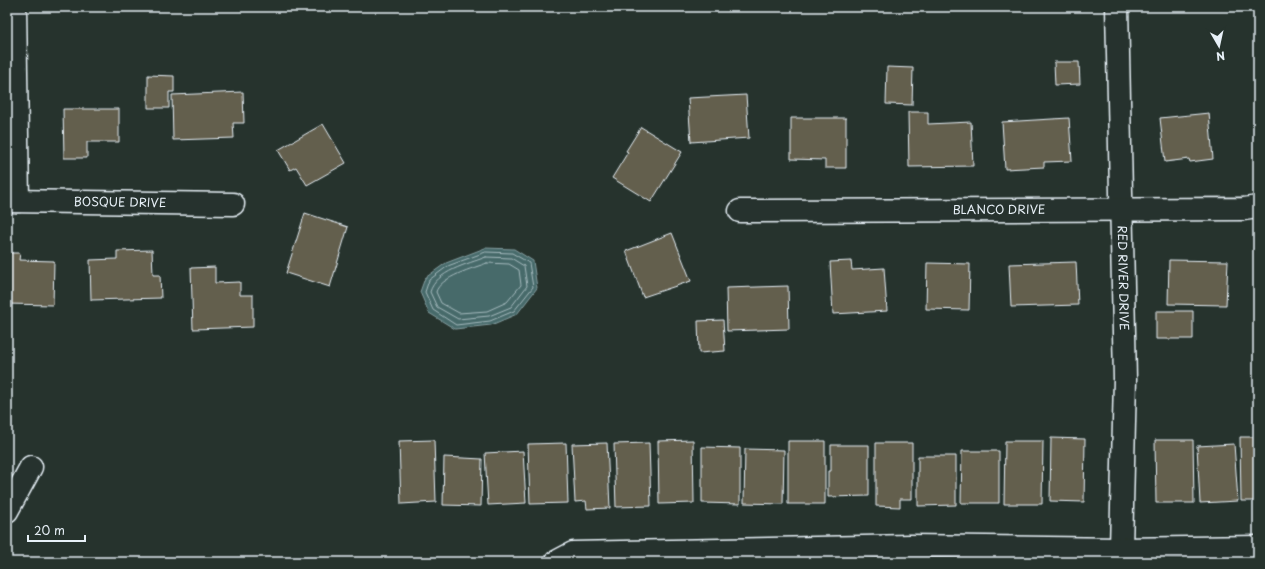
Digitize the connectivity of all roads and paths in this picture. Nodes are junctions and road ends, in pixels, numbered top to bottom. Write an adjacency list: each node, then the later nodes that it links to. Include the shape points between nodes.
1 (15, 7): 3 (street)
2 (1117, 7): 6 (street, RED RIVER DRIVE)
3 (12, 201): 4 (street, BOSQUE DRIVE)
4 (233, 204)
5 (1258, 207): 6 (street, BLANCO DRIVE)
6 (1121, 209): 7 (street, BLANCO DRIVE); 11 (street, RED RIVER DRIVE, via 1125,379)
7 (740, 211)
8 (31, 467): 9 (street)
9 (7, 511)
10 (1258, 547): 11 (street)
11 (1121, 549): 12 (street, via 910,546 573,553)
12 (556, 562)

